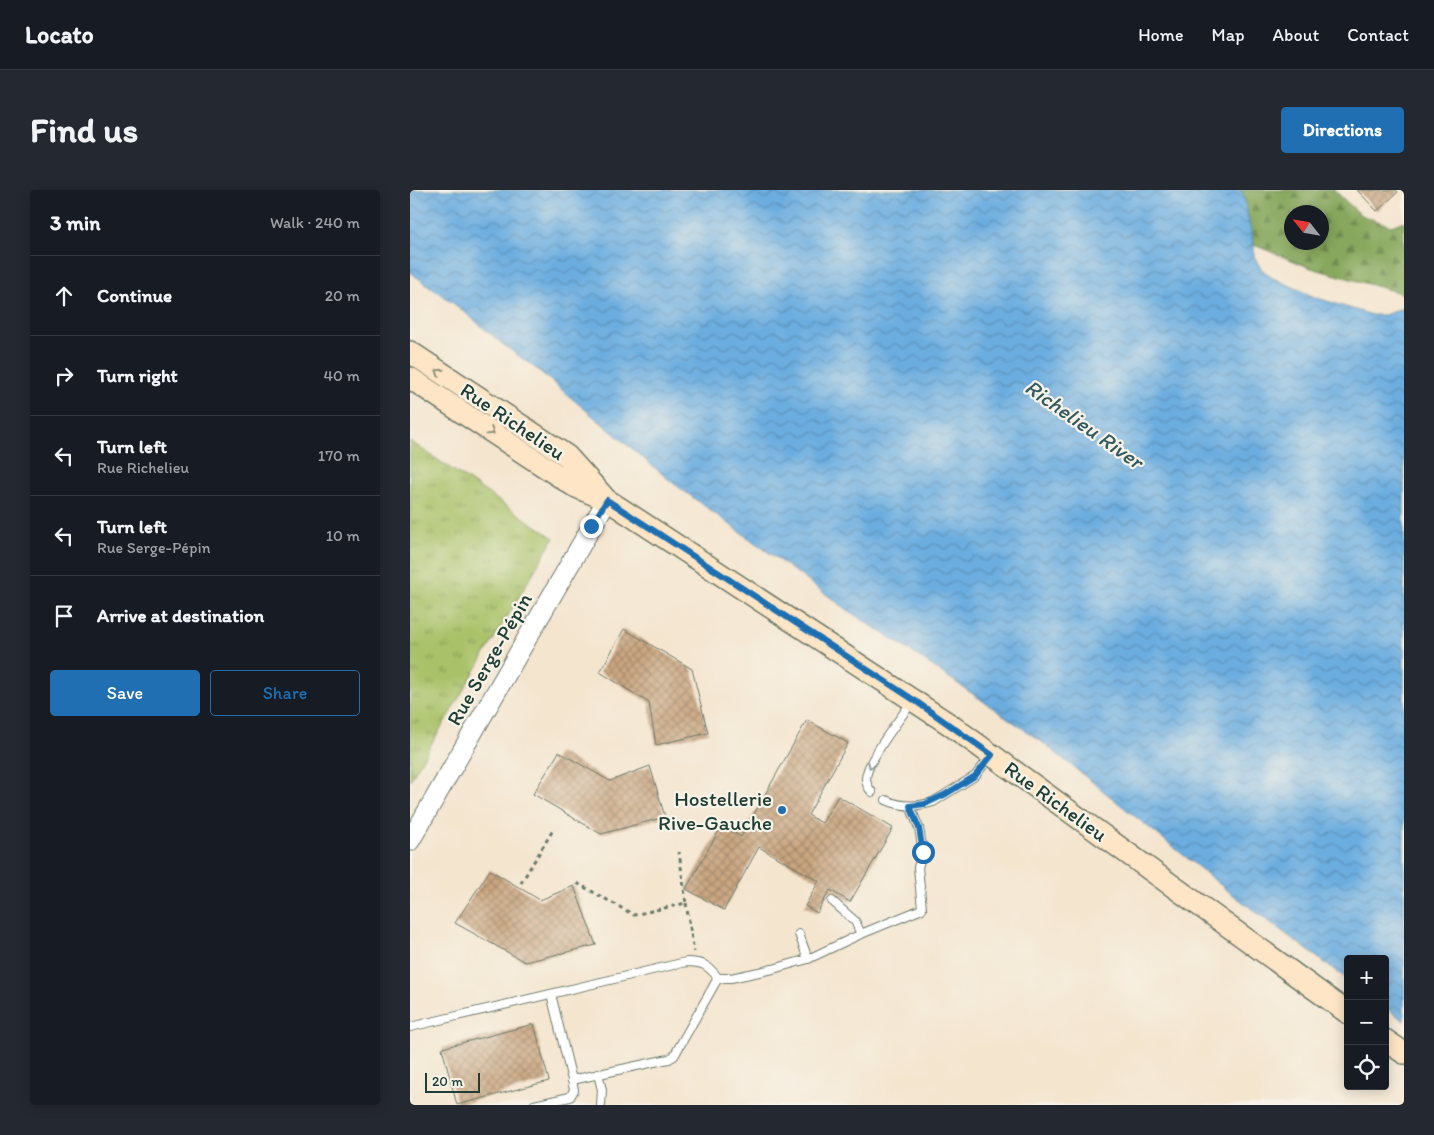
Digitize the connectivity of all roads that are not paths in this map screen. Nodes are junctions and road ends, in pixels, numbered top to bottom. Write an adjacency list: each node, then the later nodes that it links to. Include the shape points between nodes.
1 (410, 352): 3 (main road, Rue Richelieu, one-way to 1, via 567,456)
2 (410, 378): 3 (main road, Rue Richelieu, one-way to 3, via 574,486)
3 (607, 500): 4 (main road, Rue Richelieu); 9 (street, Rue Serge-Pépin)
4 (914, 700): 5 (main road, Rue Richelieu); 6 (lane, one-way to 6, via 869,766 866,777)
5 (992, 755): 8 (lane, via 975,776 925,804); 16 (main road, Rue Richelieu)
6 (872, 792)
7 (886, 800): 8 (lane)
8 (910, 806): 12 (lane, via 919,828 923,852 918,867 922,909)
9 (410, 841)
10 (832, 901): 12 (lane, via 855,921)
11 (799, 934): 13 (lane)
12 (862, 934): 13 (lane)
13 (808, 959): 14 (lane, via 731,978)
14 (718, 978): 15 (lane, via 711,968 696,962); 20 (lane, via 674,1056)
15 (551, 994): 17 (lane); 21 (lane)
16 (1344, 1010)
17 (410, 1027)
18 (1389, 1043): 19 (main road)
19 (1404, 1053)
20 (598, 1074): 21 (lane); 23 (lane)
21 (572, 1080): 22 (lane, via 574,1090 570,1096)
22 (534, 1105)
23 (601, 1105)

